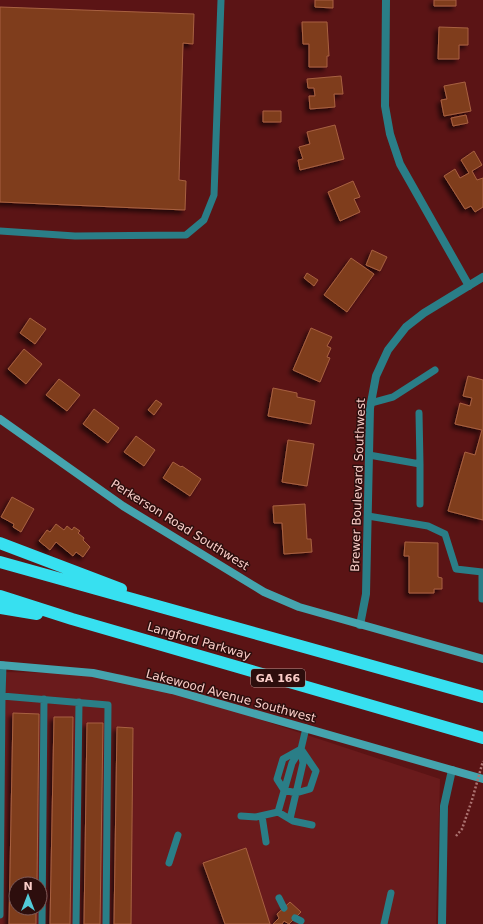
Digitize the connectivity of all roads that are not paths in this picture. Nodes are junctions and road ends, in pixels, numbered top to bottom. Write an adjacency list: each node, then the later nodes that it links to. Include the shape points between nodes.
1 (221, 0): 3 (lane, via 214,195 204,220 186,235 75,236)
2 (386, 0): 5 (street, via 385,106 390,134 400,164)
3 (0, 231)
4 (483, 277): 5 (street, Brewer Boulevard Southwest)
5 (469, 286): 7 (street, Brewer Boulevard Southwest, via 406,327 388,350 376,376)
6 (435, 370): 7 (lane, via 393,397)
7 (371, 403): 10 (street, Brewer Boulevard Southwest)
8 (419, 413): 11 (lane)
9 (0, 419): 21 (street, Perkerson Road Southwest, via 123,506 264,592 300,607)
10 (369, 456): 11 (lane); 13 (street, Brewer Boulevard Southwest)
11 (420, 464): 12 (lane)
12 (420, 504)
13 (368, 516): 17 (lane, via 428,526 445,534 456,570 482,572); 21 (street, Brewer Boulevard Southwest, via 366,594)
14 (0, 543): 19 (highway)
15 (0, 562): 19 (highway, Langford Parkway)
16 (0, 596): 20 (highway, Langford Parkway / GA 166)
17 (482, 599)
18 (0, 608): 20 (highway)
19 (184, 612): 25 (highway, Langford Parkway)
20 (72, 619): 29 (highway, Langford Parkway / GA 166)
21 (360, 625): 22 (street)
22 (483, 659)
23 (1, 665): 24 (lane); 28 (street, Lakewood Avenue Southwest, via 93,673 172,690)
24 (1, 696): 26 (lane); 46 (lane)
25 (483, 697)
26 (44, 699): 27 (lane); 47 (lane)
27 (79, 702): 48 (lane); 49 (lane, via 108,705)
28 (306, 728): 30 (lane); 31 (street, Lakewood Avenue Southwest)
29 (483, 738)
30 (301, 749): 33 (lane, via 292,763); 33 (lane, via 283,759 277,779); 34 (lane, via 303,763); 34 (lane, via 316,772 310,789)
31 (452, 770): 32 (street); 51 (street, via 444,806)
32 (483, 779)
33 (284, 790): 34 (lane); 35 (lane)
34 (296, 793): 38 (lane)
35 (278, 812): 37 (lane); 38 (lane)
36 (241, 816): 37 (lane)
37 (262, 816): 41 (lane)
38 (290, 819): 39 (lane)
39 (312, 825)
40 (178, 835): 42 (lane)
41 (266, 842)
42 (169, 863)
43 (391, 893): 50 (lane)
44 (278, 898): 45 (lane)
45 (284, 908)
46 (0, 915)
47 (42, 924)
48 (76, 924)
49 (106, 924)
50 (384, 924)
51 (442, 924)

